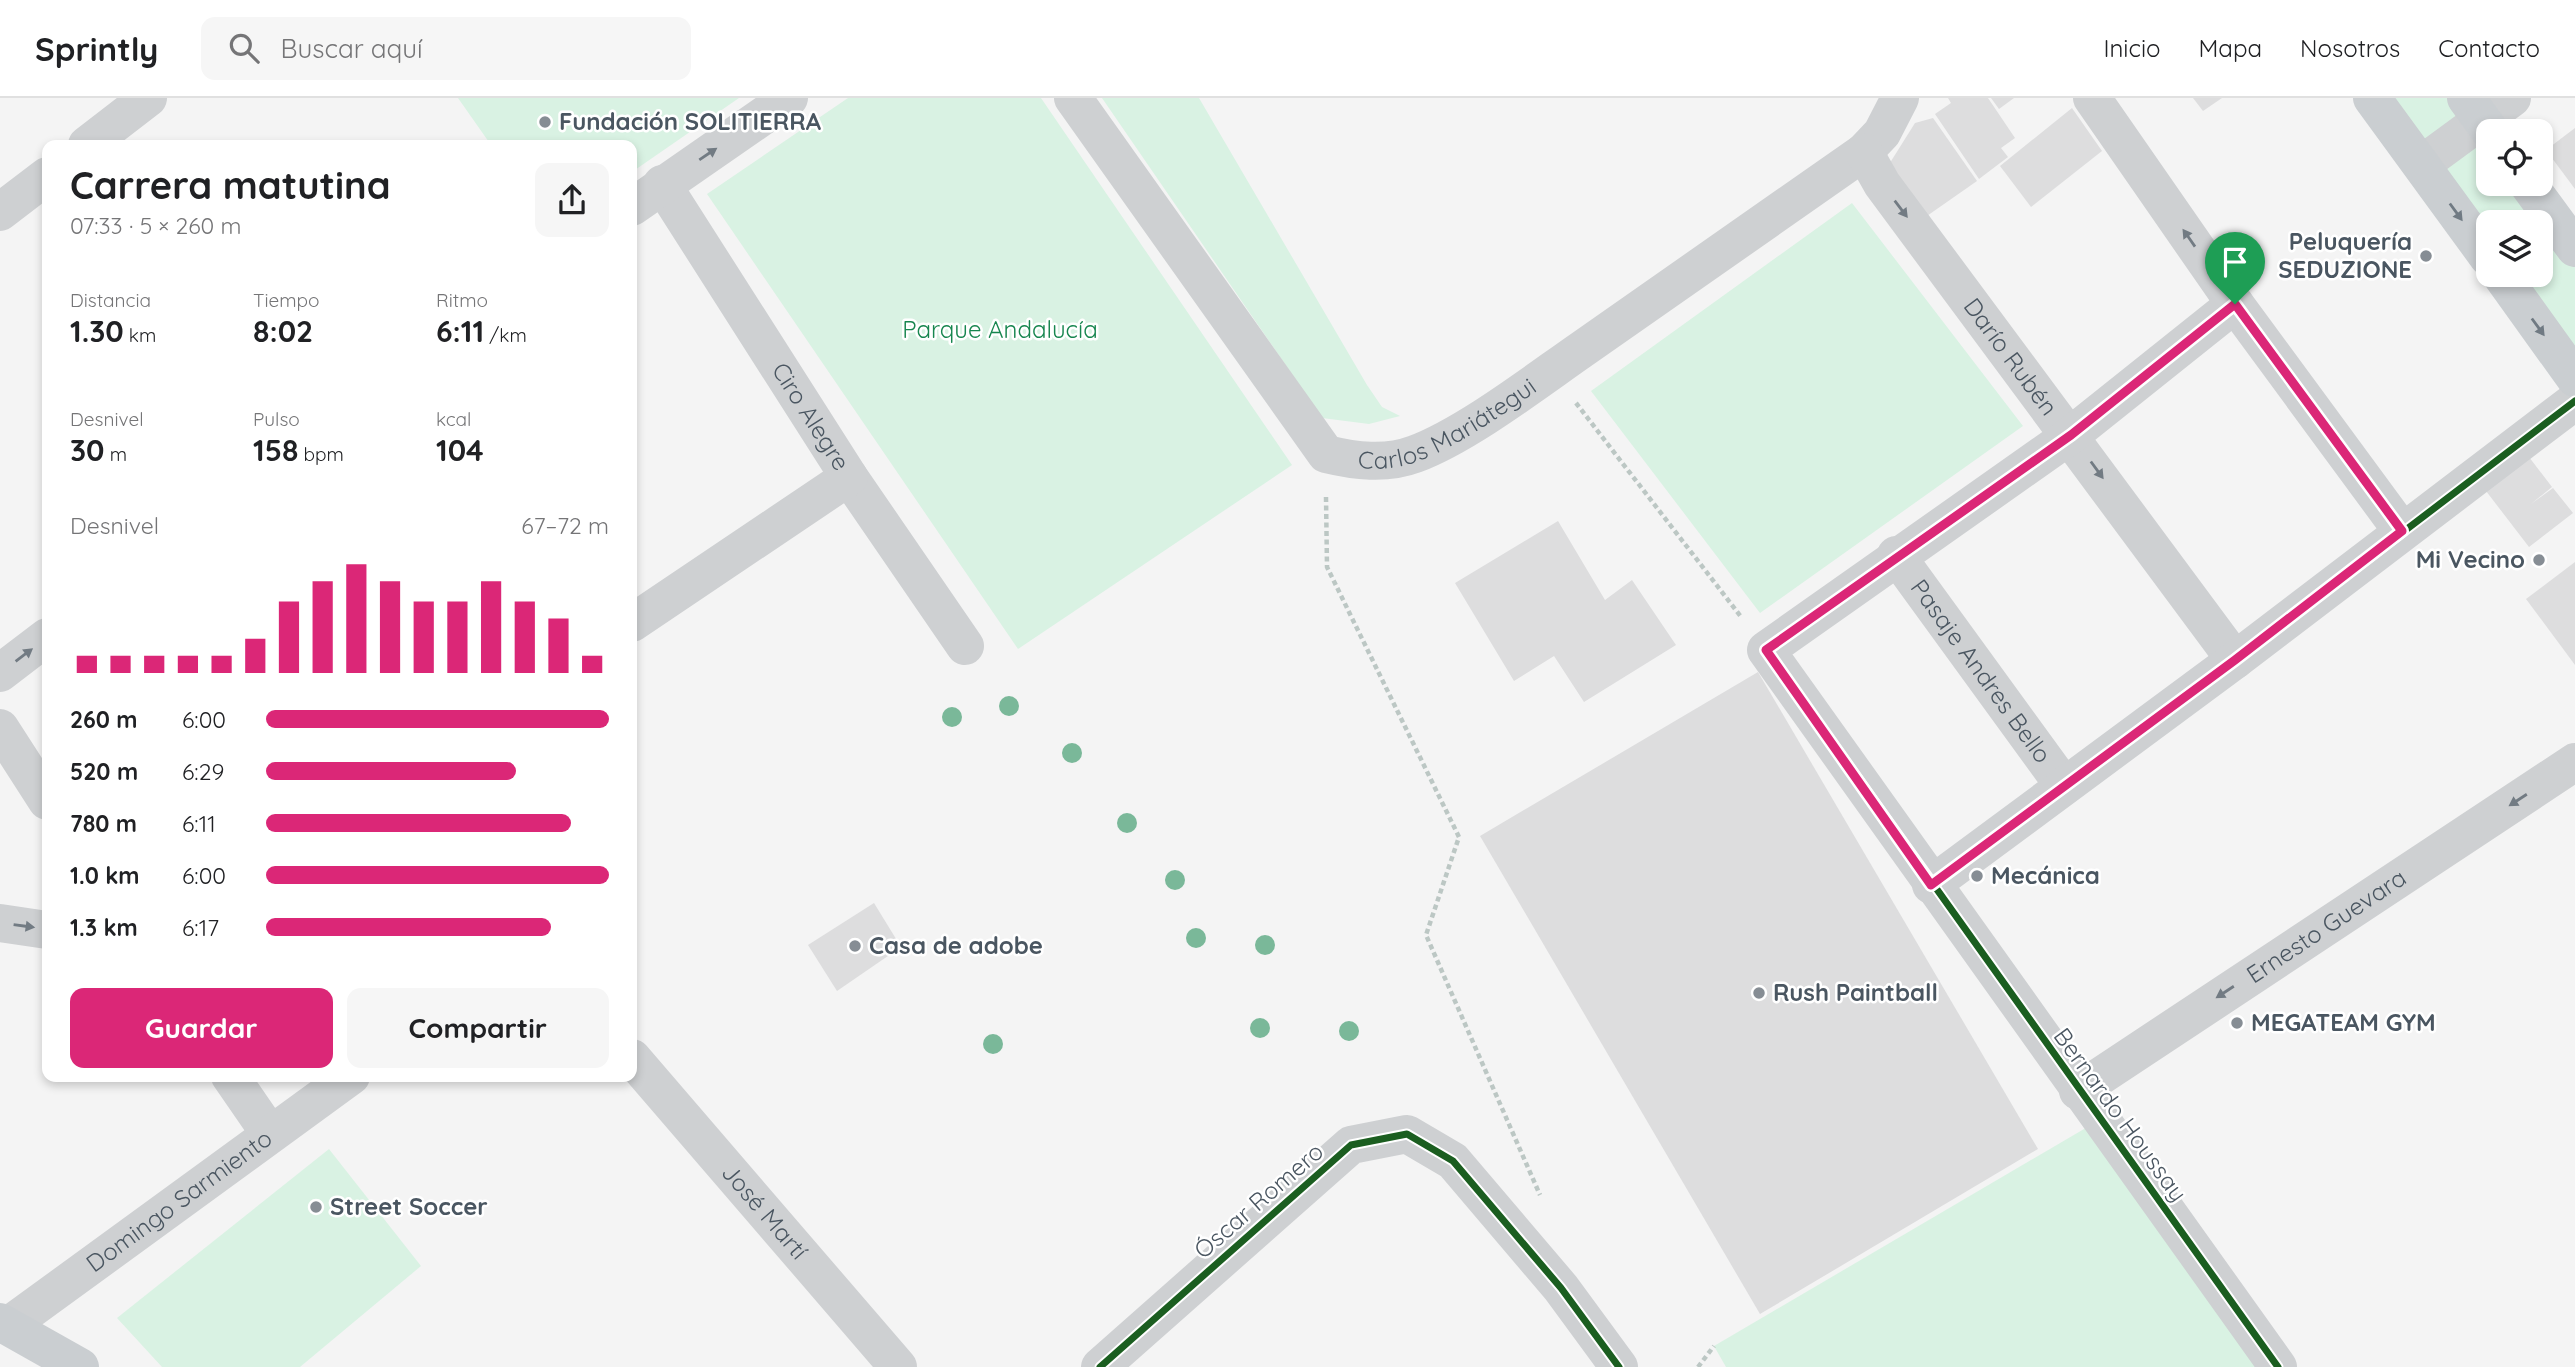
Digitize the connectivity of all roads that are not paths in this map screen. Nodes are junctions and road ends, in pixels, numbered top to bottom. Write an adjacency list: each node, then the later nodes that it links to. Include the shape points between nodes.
1 (148, 98): 8 (street)
2 (789, 98): 12 (street, one-way to 2)
3 (1073, 98): 9 (street, Carlos Mariátegui, via 1326,454 1355,461 1413,456 1441,443)
4 (1900, 98): 9 (street, Carlos Mariátegui, via 1882,133)
5 (2092, 98): 19 (street, one-way to 5)
6 (2372, 98): 10 (main road)
7 (2488, 112): 10 (street)
8 (93, 140)
9 (1864, 152): 22 (street, Darío Rubén, one-way to 22, via 1882,184)
10 (2422, 164): 16 (main road, one-way to 16)
11 (42, 180): 15 (street)
12 (662, 184): 14 (street); 23 (street, Ciro Alegre)
13 (2537, 196): 17 (main road)
14 (637, 203)
15 (0, 212)
16 (2476, 240)
17 (2575, 248)
18 (2510, 287): 20 (main road, one-way to 20)
19 (2235, 304): 22 (street); 24 (street)
20 (2575, 378)
21 (2575, 401): 24 (street)
22 (2071, 435): 25 (street); 29 (street, Darío Rubén, one-way to 29)
23 (849, 477): 26 (street); 28 (street, Ciro Alegre)
24 (2402, 531): 29 (street)
25 (1896, 555): 33 (street, Pasaje Andres Bello); 35 (street, Bernardo Houssay, via 1766,650)
26 (637, 620)
27 (42, 641): 30 (street, one-way to 27)
28 (965, 646)
29 (2235, 660): 33 (street)
30 (0, 673)
31 (0, 727): 34 (street)
32 (2575, 762): 41 (street, Ernesto Guevara, one-way to 41)
33 (2064, 786): 35 (street)
34 (42, 793)
35 (1931, 885): 41 (street, Bernardo Houssay)
36 (0, 923): 37 (street, one-way to 37)
37 (42, 929)
38 (637, 1064): 45 (street, José Martí)
39 (234, 1082): 42 (street)
40 (342, 1082): 42 (street, Domingo Sarmiento)
41 (2078, 1091): 48 (street, Bernardo Houssay)
42 (270, 1133): 43 (street, Domingo Sarmiento)
43 (4, 1324): 44 (main road)
44 (80, 1367)
45 (898, 1367)
46 (1100, 1367): 47 (street, Óscar Romero, via 1351,1145 1408,1134 1453,1161 1561,1287)
47 (1619, 1367)
48 (2278, 1367)

